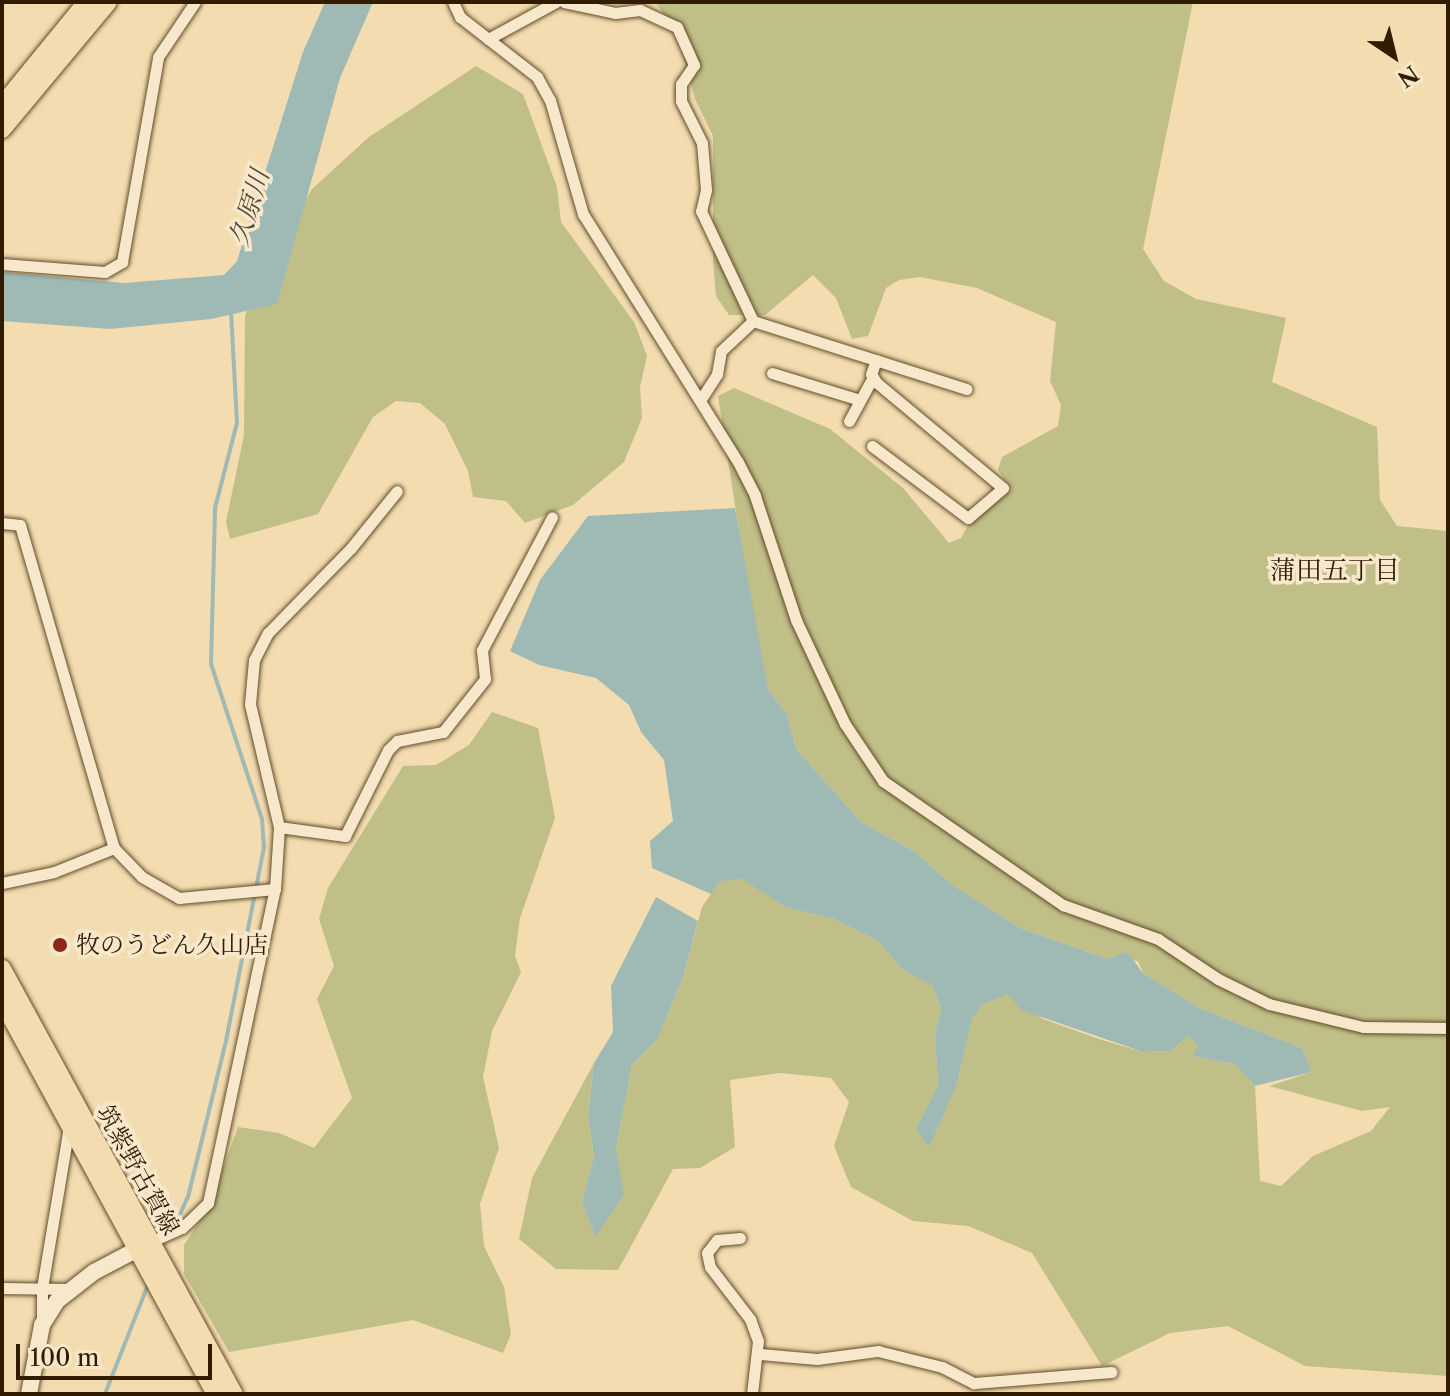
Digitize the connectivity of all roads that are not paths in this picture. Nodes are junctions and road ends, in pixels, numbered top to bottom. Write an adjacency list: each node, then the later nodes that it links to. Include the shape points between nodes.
1 (87, 2): 8 (main road)
2 (108, 2): 9 (main road)
3 (195, 2): 10 (street, via 158,57 122,262 105,272)
4 (453, 2): 7 (street, via 460,17)
5 (556, 2): 7 (street)
6 (564, 2): 11 (street, via 615,13 640,10 677,27 694,65 681,84 681,101 702,143 706,190 701,211)
7 (488, 39): 16 (street, via 537,77 561,125 594,238)
8 (2, 106)
9 (2, 129)
10 (2, 264)
11 (753, 321): 12 (street); 16 (street, via 721,351 717,374)
12 (876, 360): 14 (street); 15 (street)
13 (772, 373): 17 (street)
14 (873, 377): 17 (street); 19 (street, via 1003,488 968,518)
15 (966, 389)
16 (701, 399): 29 (street, via 755,496 796,620 839,711 883,781 1063,905 1158,939 1218,979 1269,1004 1363,1027)
17 (860, 400): 18 (street)
18 (849, 421)
19 (872, 446)
20 (397, 491): 23 (street, via 351,548 268,633 254,660 250,704)
21 (552, 517): 23 (street, via 482,650 485,679 443,732 397,741 388,750 345,836)
22 (2, 523): 24 (street, via 20,525 23,533)
23 (279, 827): 26 (street)
24 (114, 848): 25 (street, via 54,872); 26 (street, via 142,877 179,898)
25 (2, 883)
26 (275, 889): 32 (street, via 208,1203 182,1228)
27 (2, 969): 32 (main road, 筑紫野古賀線)
28 (2, 1000): 30 (main road, 筑紫野古賀線)
29 (1448, 1028)
30 (69, 1127): 32 (main road, 筑紫野古賀線); 34 (street)
31 (740, 1238): 37 (street, via 717,1240 707,1253 710,1267 750,1319)
32 (142, 1246): 35 (street); 40 (main road, 筑紫野古賀線); 41 (main road, 筑紫野古賀線)
33 (2, 1288): 34 (street)
34 (42, 1288): 35 (street); 36 (street)
35 (69, 1289): 36 (street)
36 (42, 1325): 39 (street)
37 (760, 1354): 38 (street, via 817,1359 878,1351 942,1367 974,1383); 42 (street)
38 (1112, 1372)
39 (29, 1394)
40 (216, 1394)
41 (234, 1394)
42 (752, 1394)

